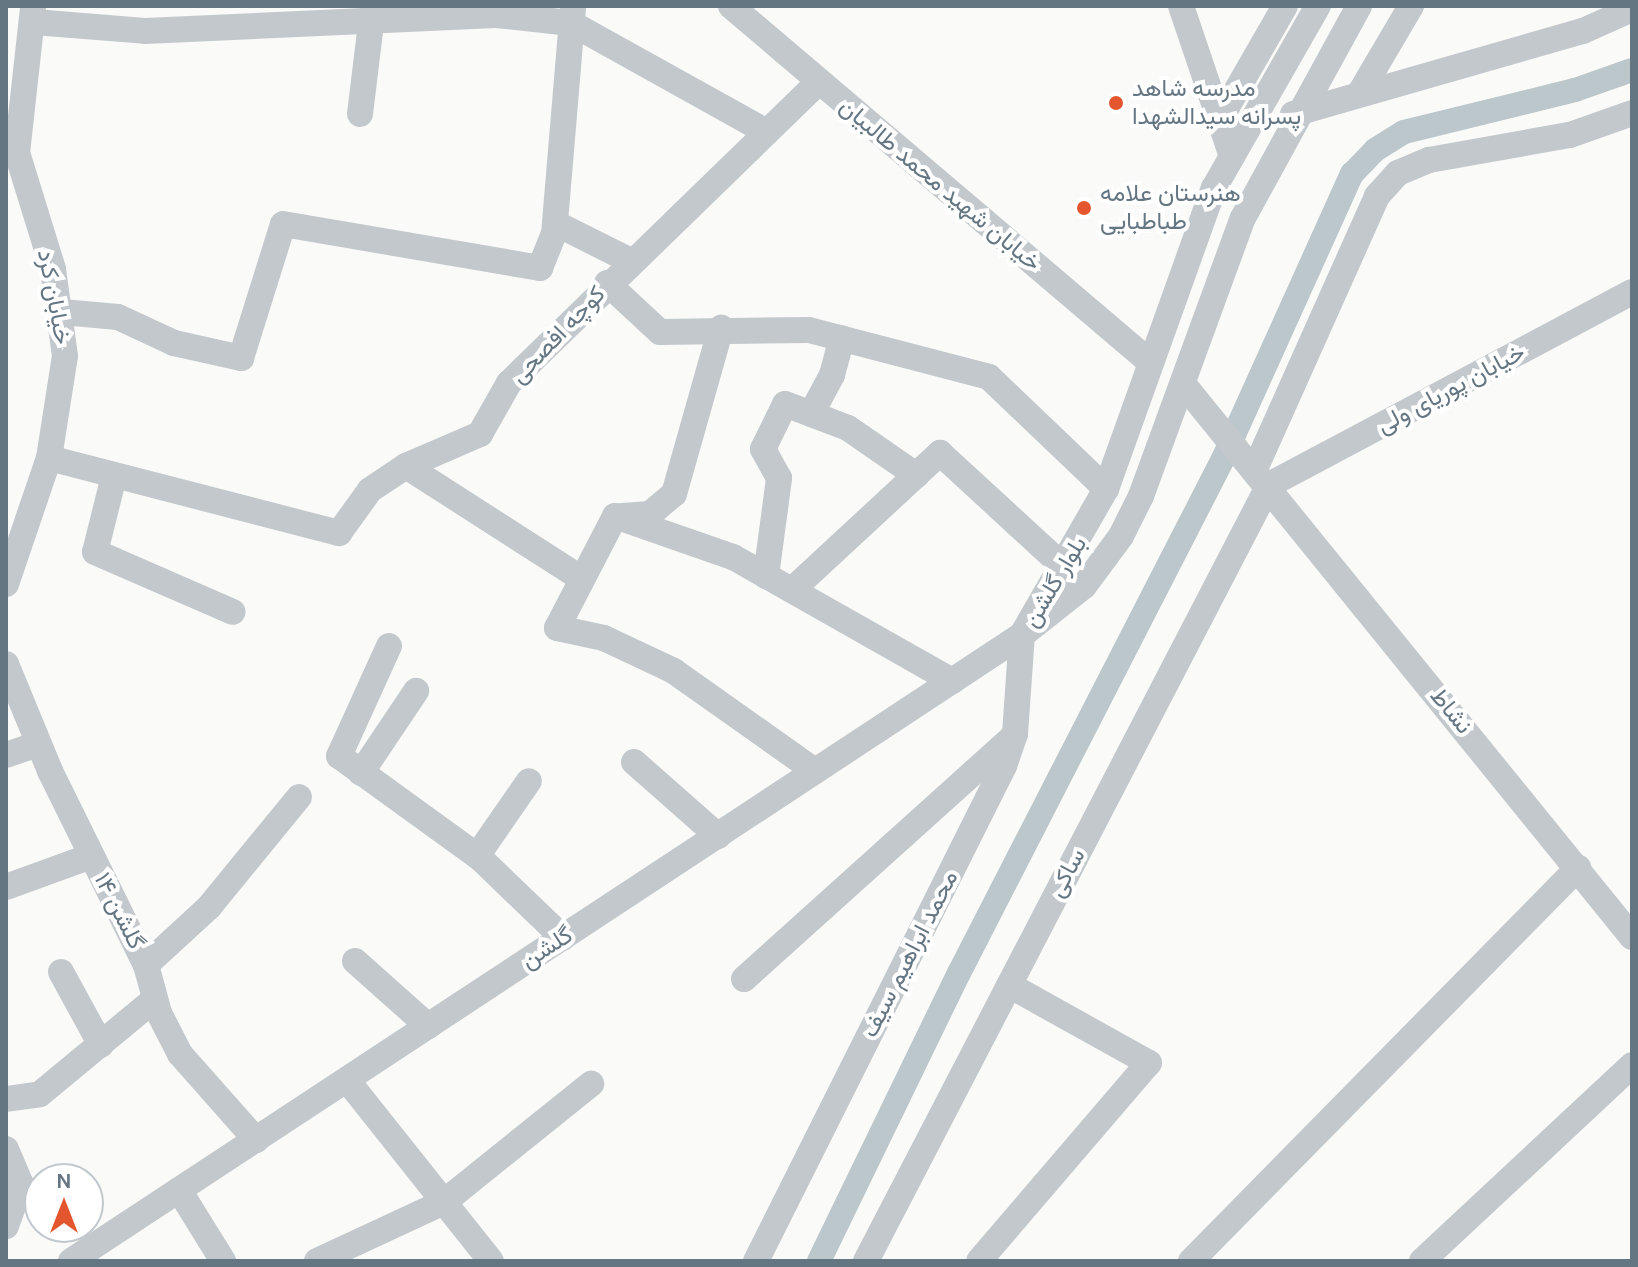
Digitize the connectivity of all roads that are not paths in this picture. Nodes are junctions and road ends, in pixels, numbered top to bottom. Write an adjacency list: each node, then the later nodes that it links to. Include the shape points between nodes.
1 (731, 6): 11 (street, خیابان شهید محمد طالبیان)
2 (1181, 6): 17 (street)
3 (1285, 6): 17 (street)
4 (1318, 6): 13 (street, بلوار گلشن)
5 (1359, 6): 16 (street, بلوار گلشن)
6 (1411, 6): 12 (street)
7 (1632, 9): 12 (street, via 1583,31)
8 (373, 13): 9 (street, via 145,31); 10 (street); 15 (street)
9 (33, 14): 20 (street, خیابان کرد)
10 (572, 15): 18 (street); 21 (street)
11 (819, 82): 18 (street, کوچه افصحی); 28 (street, خیابان شهید محمد طالبیان)
12 (1361, 91): 16 (street)
13 (1263, 103): 16 (street); 19 (street, بلوار گلشن)
14 (1632, 113): 35 (street, ساکی, via 1570,135 1429,160 1398,173 1377,196)
15 (360, 114)
16 (1297, 115): 29 (street, بلوار گلشن, via 1243,218)
17 (1220, 119): 19 (street)
18 (767, 132): 22 (street, کوچه افصحی)
19 (1232, 157): 28 (street, بلوار گلشن, via 1197,230)
20 (12, 160): 25 (street, خیابان کرد)
21 (555, 223): 22 (street); 25 (street, via 540,268 283,224 241,358 174,343 118,317)
22 (631, 261): 23 (street, کوچه افصحی)
23 (607, 283): 26 (street, via 660,332); 32 (street, کوچه افصحی, via 509,383 480,434)
24 (1627, 304): 35 (street, خیابان پوریای ولی)
25 (62, 312): 31 (street, خیابان کرد, via 65,356)
26 (721, 328): 27 (street, via 809,330); 37 (street, via 674,494 650,514)
27 (842, 338): 30 (street, via 832,375); 36 (street, via 989,377)
28 (1151, 363): 36 (street, بلوار گلشن)
29 (1184, 385): 35 (street, نشاط); 44 (street, بلوار گلشن, via 1121,536 1084,586)
30 (811, 414): 33 (street, via 848,428); 39 (street, via 785,404 763,449 779,478)
31 (49, 458): 34 (street, کوچه افصحی); 41 (street, خیابان کرد)
32 (406, 466): 34 (street, کوچه افصحی, via 370,490 339,533 228,500); 40 (street)
33 (916, 475): 38 (street, via 940,453); 42 (street)
34 (114, 476): 43 (street, via 95,552)
35 (1262, 477): 60 (street, نشاط); 68 (street, ساکی)
36 (1106, 489): 38 (street, بلوار گلشن)
37 (615, 516): 39 (street, via 733,557); 40 (street)
38 (1062, 565): 44 (street, بلوار گلشن)
39 (766, 576): 42 (street)
40 (582, 579): 53 (street, via 557,628 604,638 674,671)
41 (6, 584)
42 (792, 590): 47 (street)
43 (233, 612)
44 (1022, 635): 47 (street, گلشن); 49 (street, محمد ابراهیم سیف)
45 (389, 646): 54 (street, via 339,756)
46 (6, 664): 50 (street, گلشن ۱۴)
47 (952, 681): 53 (street, گلشن)
48 (416, 691): 54 (street)
49 (1015, 734): 67 (street); 85 (street, محمد ابراهیم سیف, via 916,947)
50 (38, 744): 51 (street); 58 (street, گلشن ۱۴)
51 (6, 755)
52 (634, 762): 57 (street)
53 (815, 771): 57 (street, گلشن)
54 (361, 773): 59 (street)
55 (529, 781): 59 (street)
56 (299, 797): 65 (street, via 209,907)
57 (718, 836): 63 (street, گلشن)
58 (91, 856): 61 (street); 65 (street, گلشن ۱۴)
59 (477, 856): 63 (street)
60 (1578, 868): 62 (street, نشاط); 88 (street)
61 (6, 887)
62 (1632, 937)
63 (563, 938): 70 (street, گلشن)
64 (355, 961): 70 (street)
65 (146, 965): 69 (street, گلشن ۱۴)
66 (61, 972): 71 (street)
67 (744, 979)
68 (1009, 985): 86 (street, ساکی); 87 (street, via 1149,1063)
69 (155, 999): 71 (street); 76 (street, گلشن ۱۴, via 180,1054)
70 (428, 1026): 73 (street, گلشن)
71 (101, 1045): 75 (street, via 40,1094)
72 (1632, 1065): 89 (street)
73 (347, 1080): 76 (street, گلشن); 79 (street)
74 (591, 1084): 79 (street)
75 (6, 1099)
76 (256, 1140): 78 (street, گلشن)
77 (6, 1149): 80 (street, via 21,1184)
78 (179, 1190): 81 (street, گلشن); 82 (street)
79 (444, 1202): 83 (street); 84 (street)
80 (6, 1226)
81 (71, 1261)
82 (223, 1261)
83 (317, 1261)
84 (491, 1261)
85 (756, 1261)
86 (866, 1261)
87 (979, 1261)
88 (1191, 1261)
89 (1422, 1261)

